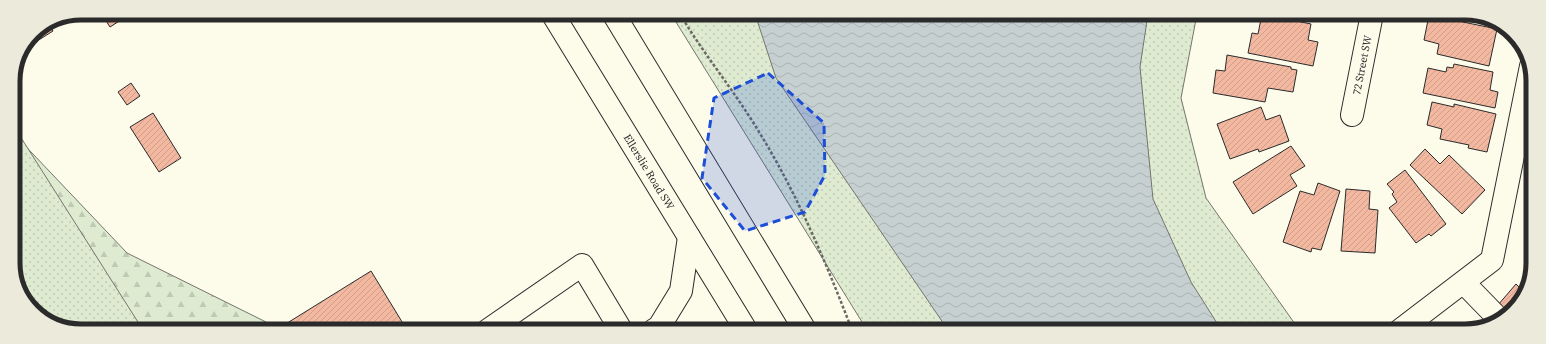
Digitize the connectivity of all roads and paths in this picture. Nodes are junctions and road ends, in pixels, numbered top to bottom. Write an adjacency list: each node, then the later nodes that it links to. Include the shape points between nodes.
1 (556, 20): 7 (main road, Ellerslie Road SW)
2 (616, 20): 14 (main road)
3 (684, 20): 15 (path, via 756,127 783,174 820,250)
4 (1371, 20): 6 (main road, 72 Street SW)
5 (1526, 91): 8 (main road, via 1492,260)
6 (1352, 115)
7 (689, 237): 12 (main road, via 681,291); 13 (main road, Ellerslie Road SW)
8 (1464, 283): 9 (main road); 16 (main road)
9 (1496, 316)
10 (497, 324): 11 (main road, via 582,265)
11 (617, 324)
12 (661, 324)
13 (742, 324)
14 (801, 324)
15 (850, 324)
16 (1408, 324)

